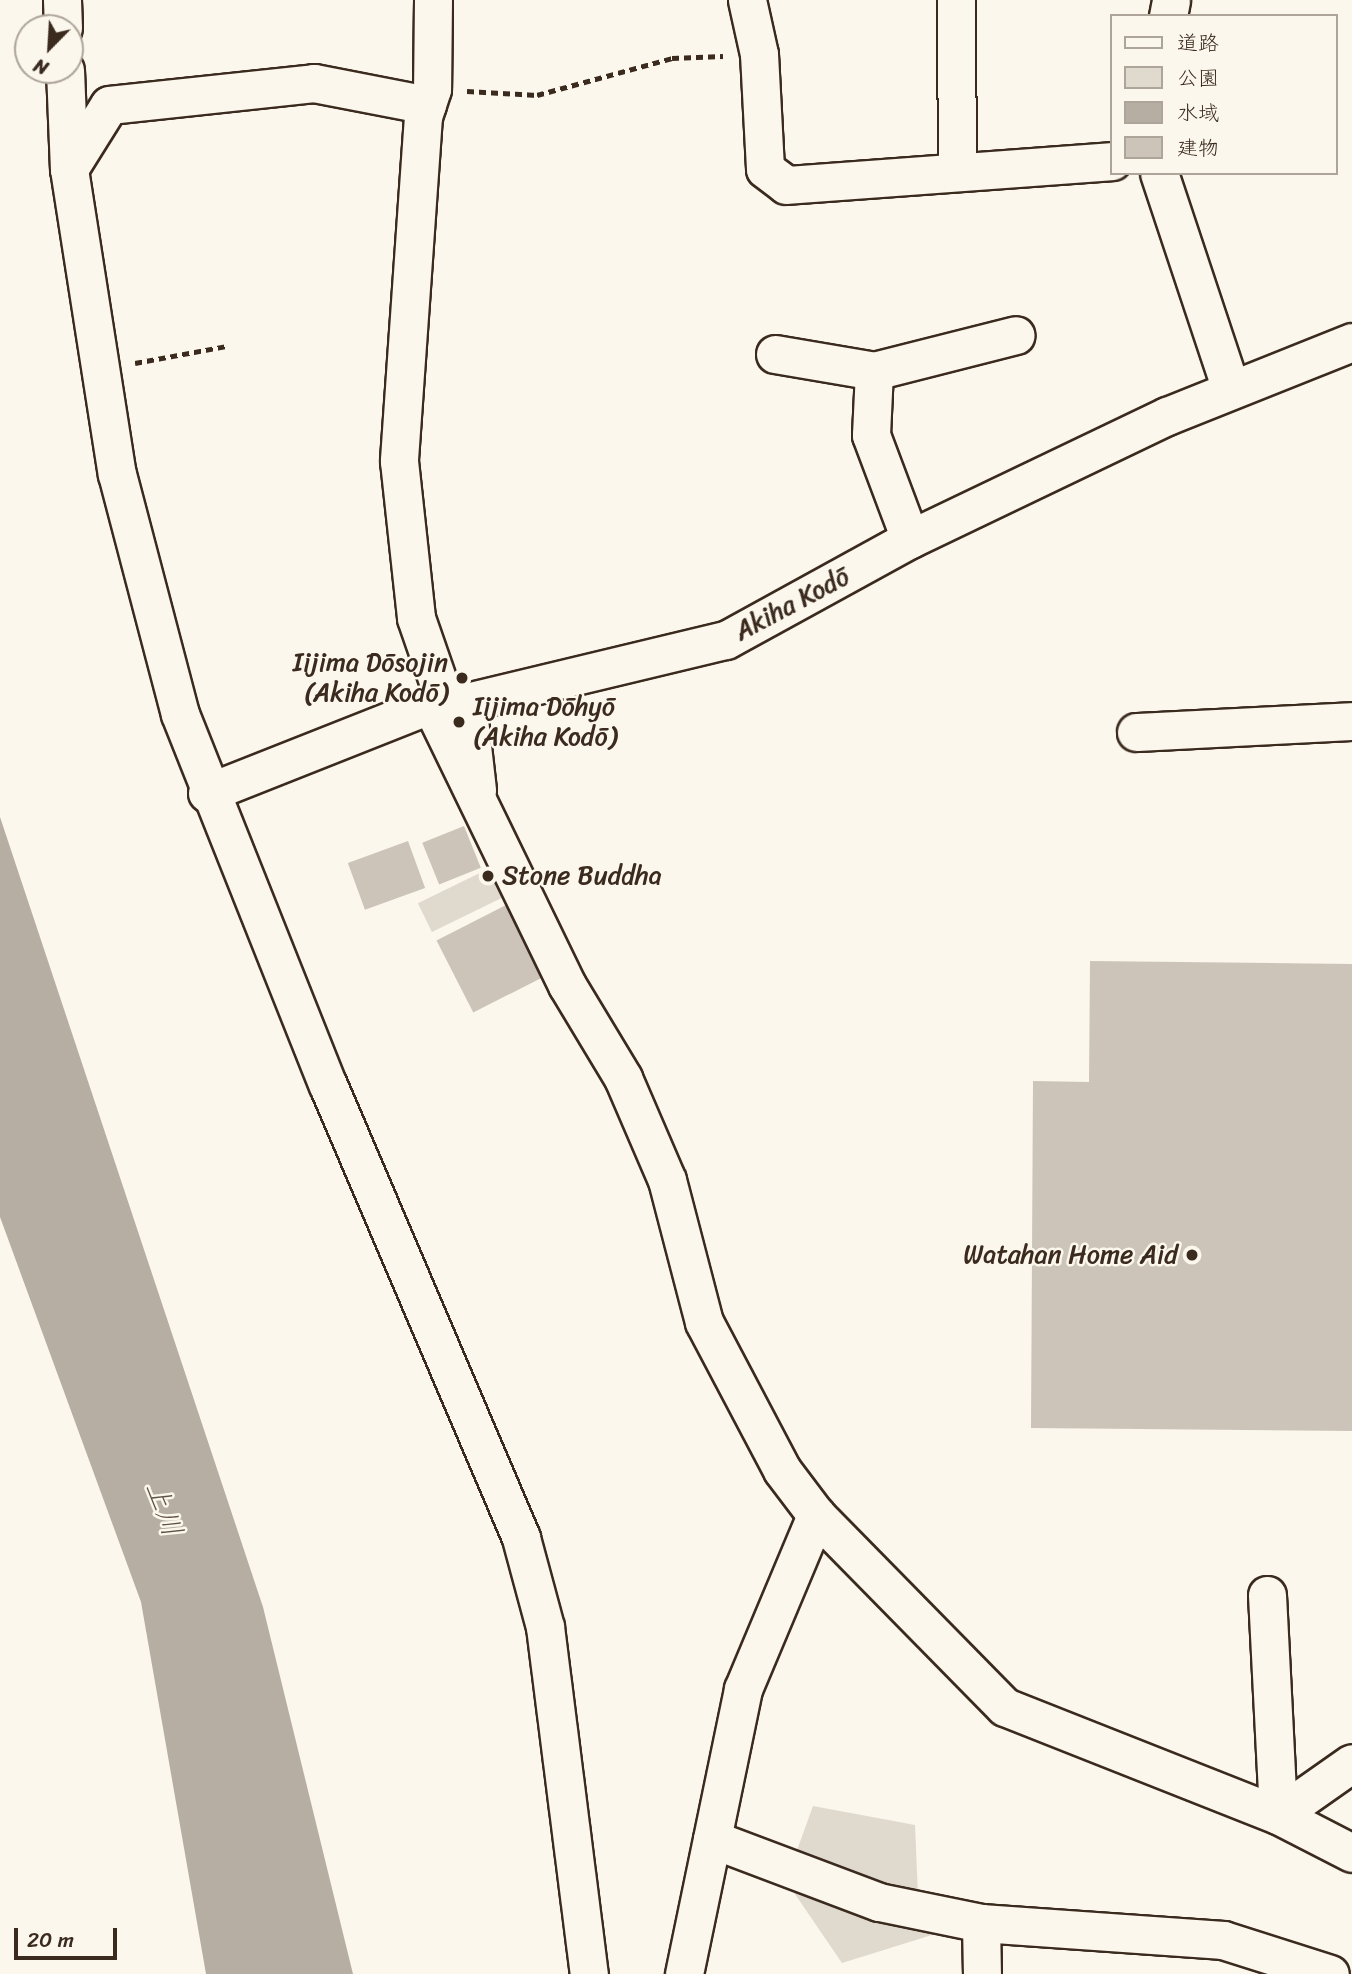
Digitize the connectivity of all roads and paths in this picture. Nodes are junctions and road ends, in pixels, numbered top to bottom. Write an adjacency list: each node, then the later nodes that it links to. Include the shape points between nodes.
1 (433, 0): 6 (street)
2 (747, 0): 4 (street)
3 (956, 0): 9 (street)
4 (759, 54): 6 (path, via 672,58 537,96); 9 (street, via 765,169 786,185)
5 (66, 84): 8 (street)
6 (430, 97): 8 (street, via 314,83 109,106); 19 (street, via 399,461 416,618)
7 (1110, 160): 9 (street)
8 (69, 169): 15 (street)
9 (957, 172)
10 (1160, 175): 17 (street)
11 (1016, 335): 16 (street)
12 (1352, 342): 17 (street, Akiha Kodō)
13 (227, 346): 15 (path)
14 (775, 354): 16 (street)
15 (99, 369): 22 (street, via 150,605)
16 (874, 371): 18 (street, via 871,435)
17 (1230, 386): 18 (street, Akiha Kodō)
18 (910, 539): 19 (street, Akiha Kodō, via 726,640)
19 (448, 703): 22 (street, Akiha Kodō); 23 (street, via 478,798 567,985 624,1078 667,1180 704,1322 782,1470)
20 (1352, 722): 21 (street)
21 (1136, 732)
22 (207, 793): 30 (street, via 521,1538 545,1627)
23 (816, 1515): 26 (street, via 1005,1707); 27 (street, via 743,1689)
24 (1267, 1595): 26 (street)
25 (1352, 1763): 26 (street)
26 (1278, 1815): 28 (street)
27 (712, 1839): 29 (street, via 879,1902); 31 (street)
28 (1352, 1853)
29 (981, 1923): 32 (street); 33 (street, via 1223,1940)
30 (589, 1974)
31 (684, 1974)
32 (982, 1974)
33 (1331, 1974)

